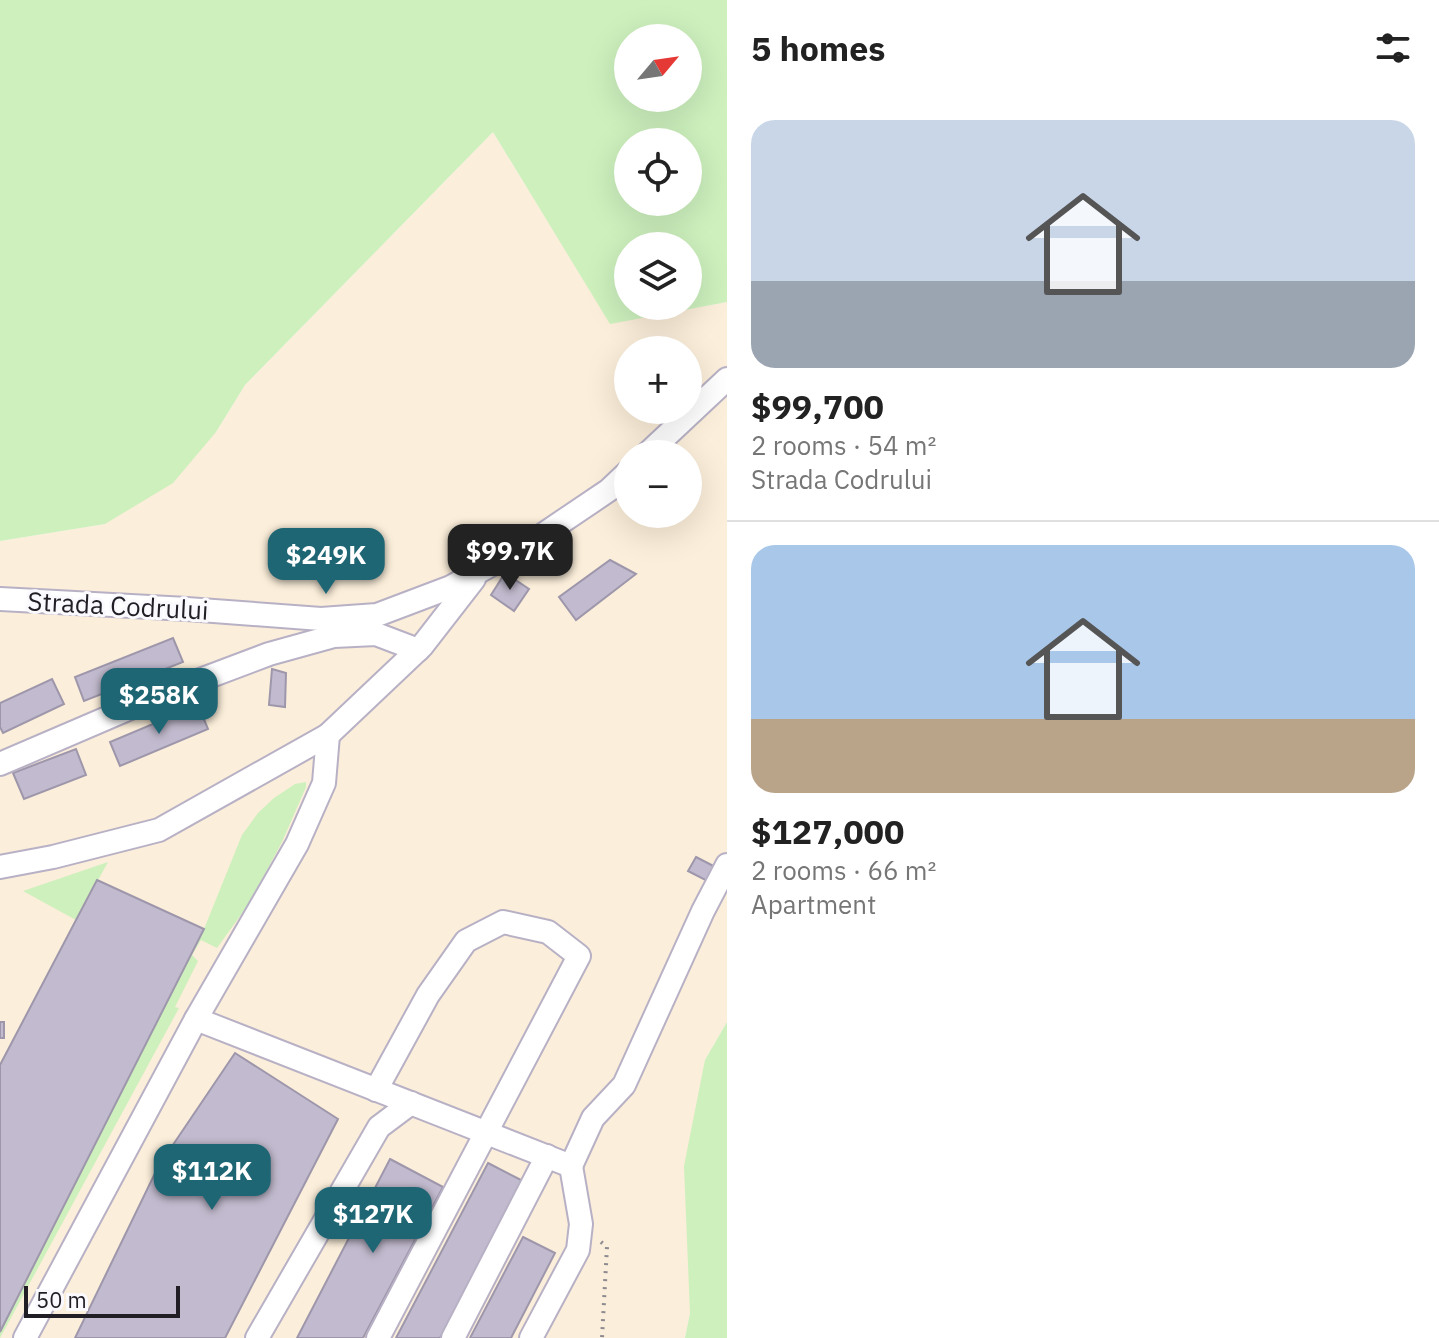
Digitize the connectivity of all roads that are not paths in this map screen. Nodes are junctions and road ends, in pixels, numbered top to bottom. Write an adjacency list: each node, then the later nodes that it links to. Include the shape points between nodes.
1 (727, 379): 2 (street)
2 (662, 440)
3 (614, 485): 4 (street, Strada Codrului)
4 (480, 572): 5 (street, Strada Codrului, via 377,615 321,619); 6 (street)
5 (0, 599)
6 (418, 650): 7 (street); 8 (street, via 376,634 334,636 163,694)
7 (328, 735): 10 (street, via 159,830); 11 (street, via 324,783 297,844)
8 (0, 764)
9 (727, 865): 16 (street, via 624,1085 593,1118)
10 (0, 867)
11 (196, 1019): 12 (street); 17 (street)
12 (376, 1090): 13 (street); 14 (street, via 428,995 466,941 503,922 548,932 579,956)
13 (411, 1103): 14 (street); 18 (street, via 379,1127)
14 (486, 1133): 15 (street); 19 (street)
15 (547, 1156): 16 (street); 20 (street)
16 (571, 1166): 21 (street, via 581,1224 578,1250)
17 (25, 1338)
18 (257, 1338)
19 (378, 1338)
20 (453, 1338)
21 (531, 1338)

